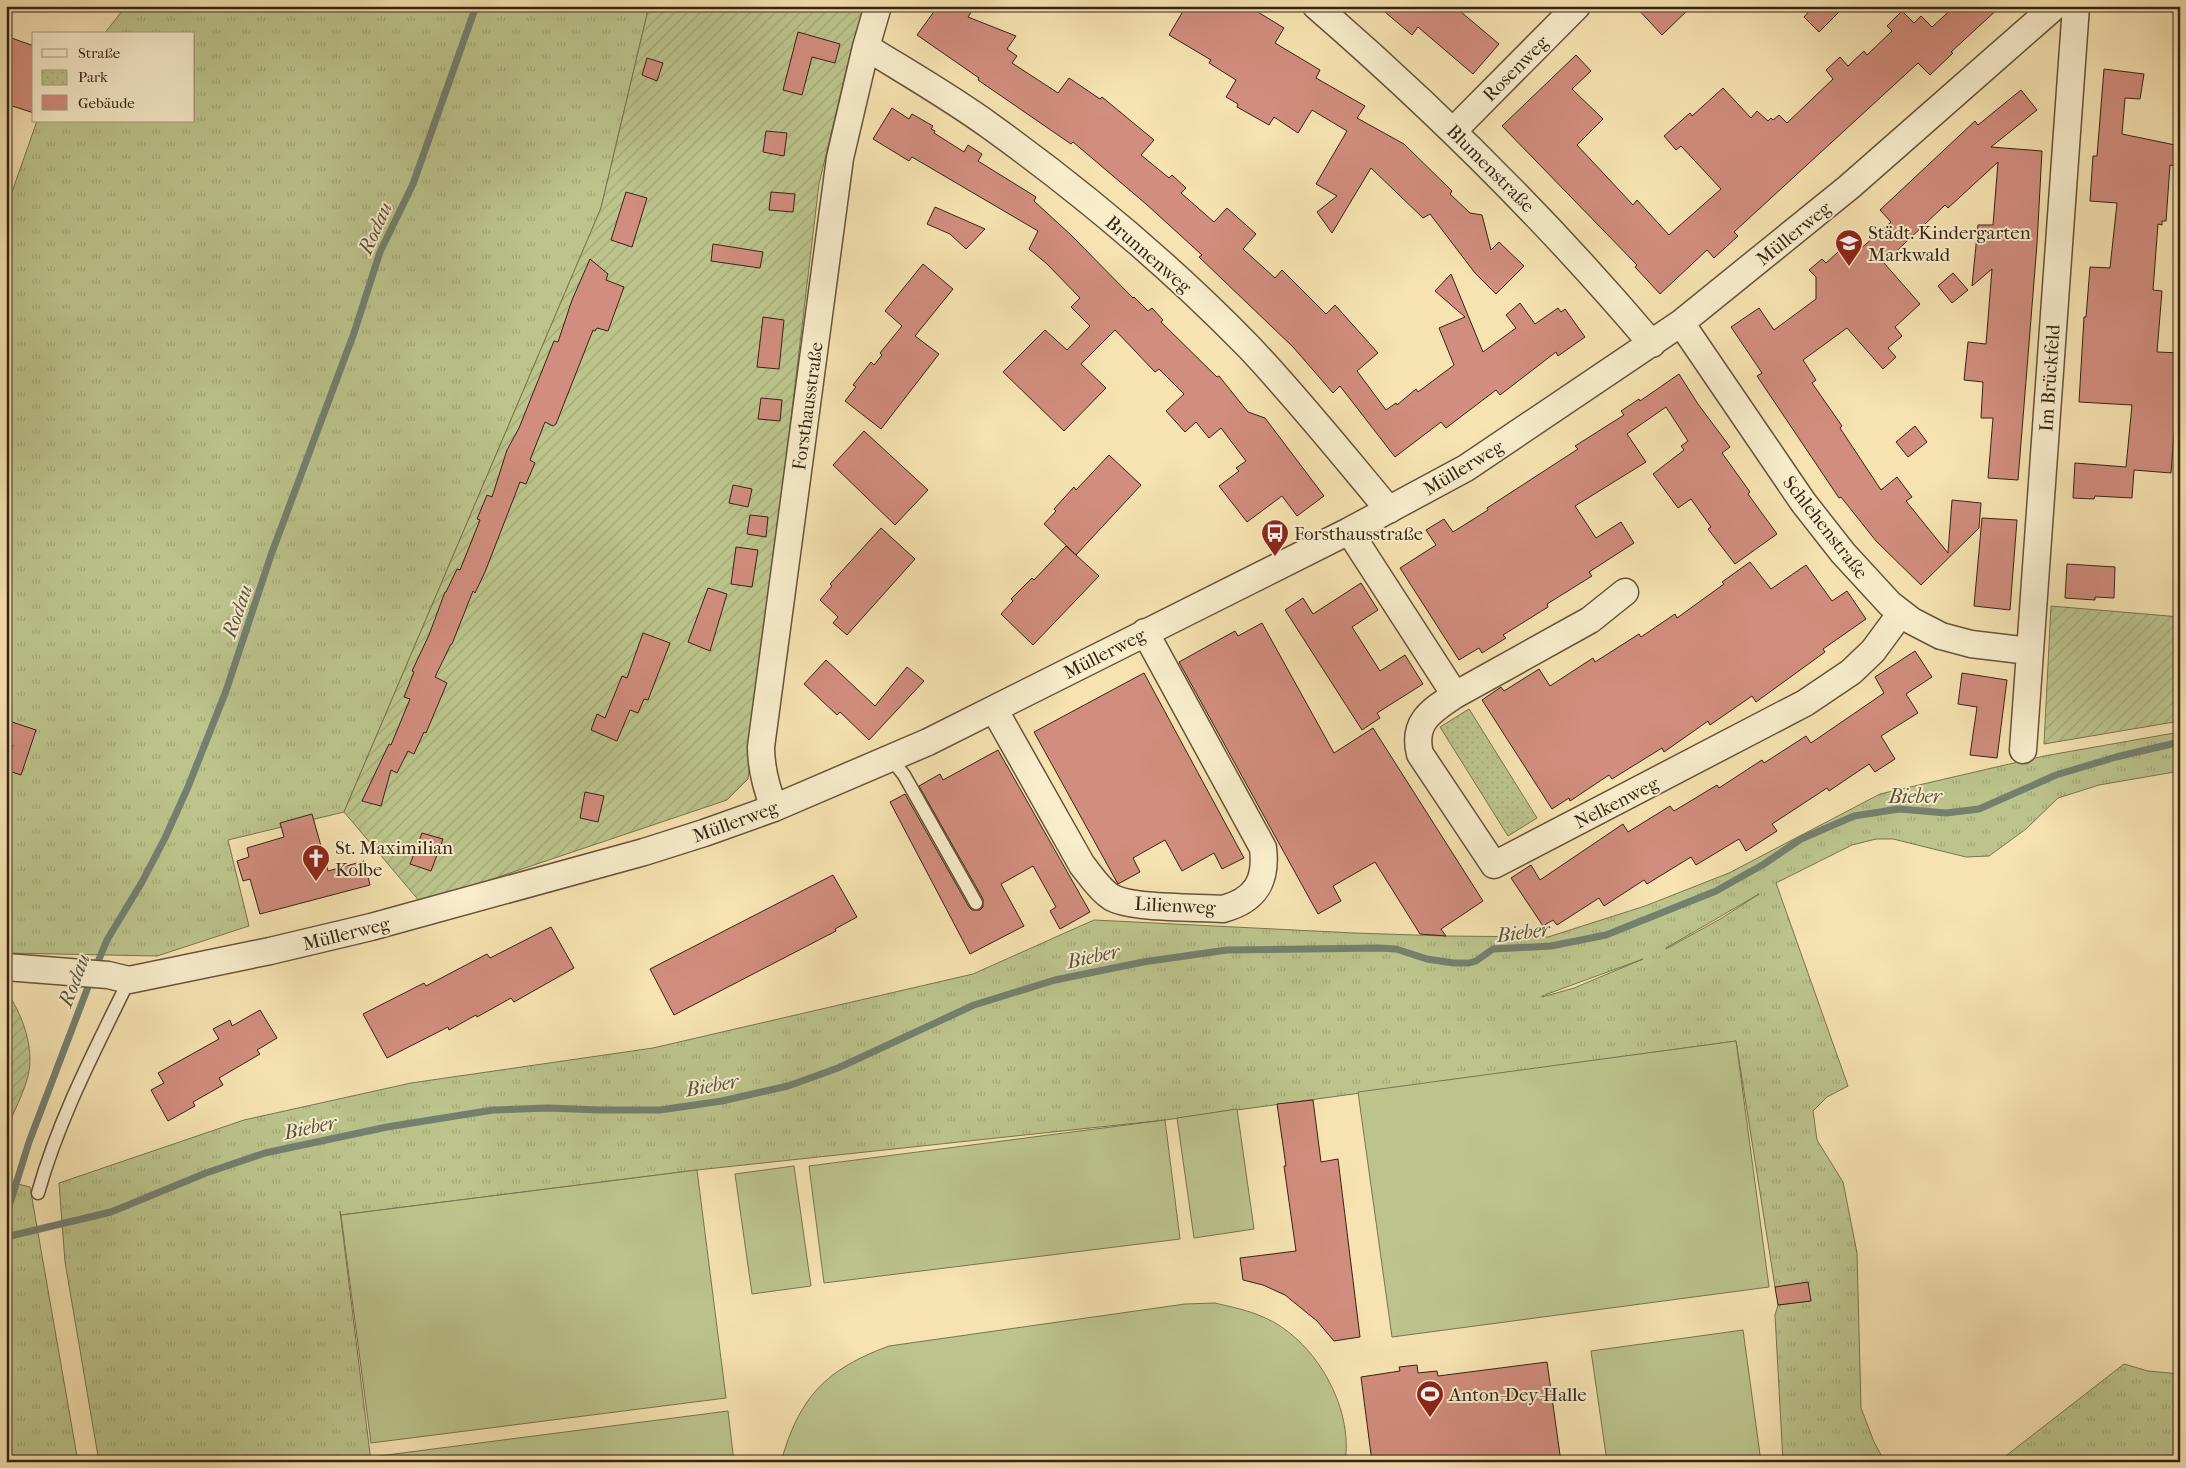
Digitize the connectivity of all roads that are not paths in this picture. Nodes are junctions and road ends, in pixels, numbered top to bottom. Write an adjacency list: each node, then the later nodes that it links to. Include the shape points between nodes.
1 (878, 6): 6 (street, Forsthausstraße)
2 (1316, 6): 7 (street, Blumenstraße)
3 (1577, 6): 7 (street, Rosenweg)
4 (2055, 6): 8 (street, Müllerweg, via 1848,187)
5 (2076, 6): 15 (street, Im Brückfeld)
6 (866, 47): 10 (street, Brunnenweg, via 989,125 1155,258 1255,354); 20 (street, Forsthausstraße, via 840,158 761,746 761,767)
7 (1454, 130): 9 (street, Blumenstraße, via 1554,232)
8 (1680, 323): 9 (street, Müllerweg); 13 (street, Schlehenstraße, via 1808,509 1843,553)
9 (1652, 344): 10 (street, Müllerweg, via 1466,468)
10 (1389, 510): 11 (street, Müllerweg)
11 (1349, 531): 14 (street, Müllerweg); 16 (street)
12 (1625, 592): 16 (street, Nelkenweg, via 1590,620)
13 (1901, 614): 15 (street, Schlehenstraße, via 1954,640); 16 (street, Nelkenweg, via 1873,651 1850,672 1805,703 1494,865 1420,754 1417,742 1421,724 1430,712)
14 (1146, 632): 17 (street, Müllerweg); 17 (street, Lilienweg, via 1263,848 1265,864 1257,889 1235,906 1223,909 1126,903 1111,896 1078,858)
15 (2029, 651): 18 (street, Im Brückfeld)
16 (1455, 695)
17 (994, 709): 19 (street, Müllerweg)
18 (2023, 750)
19 (891, 759): 20 (street, Müllerweg); 21 (lane, via 904,775)
20 (774, 808): 23 (street, Müllerweg, via 644,852 390,922 270,951)
21 (976, 902)
22 (6, 966): 23 (street, Müllerweg)
23 (118, 978): 24 (lane, via 48,1155)
24 (38, 1193)

